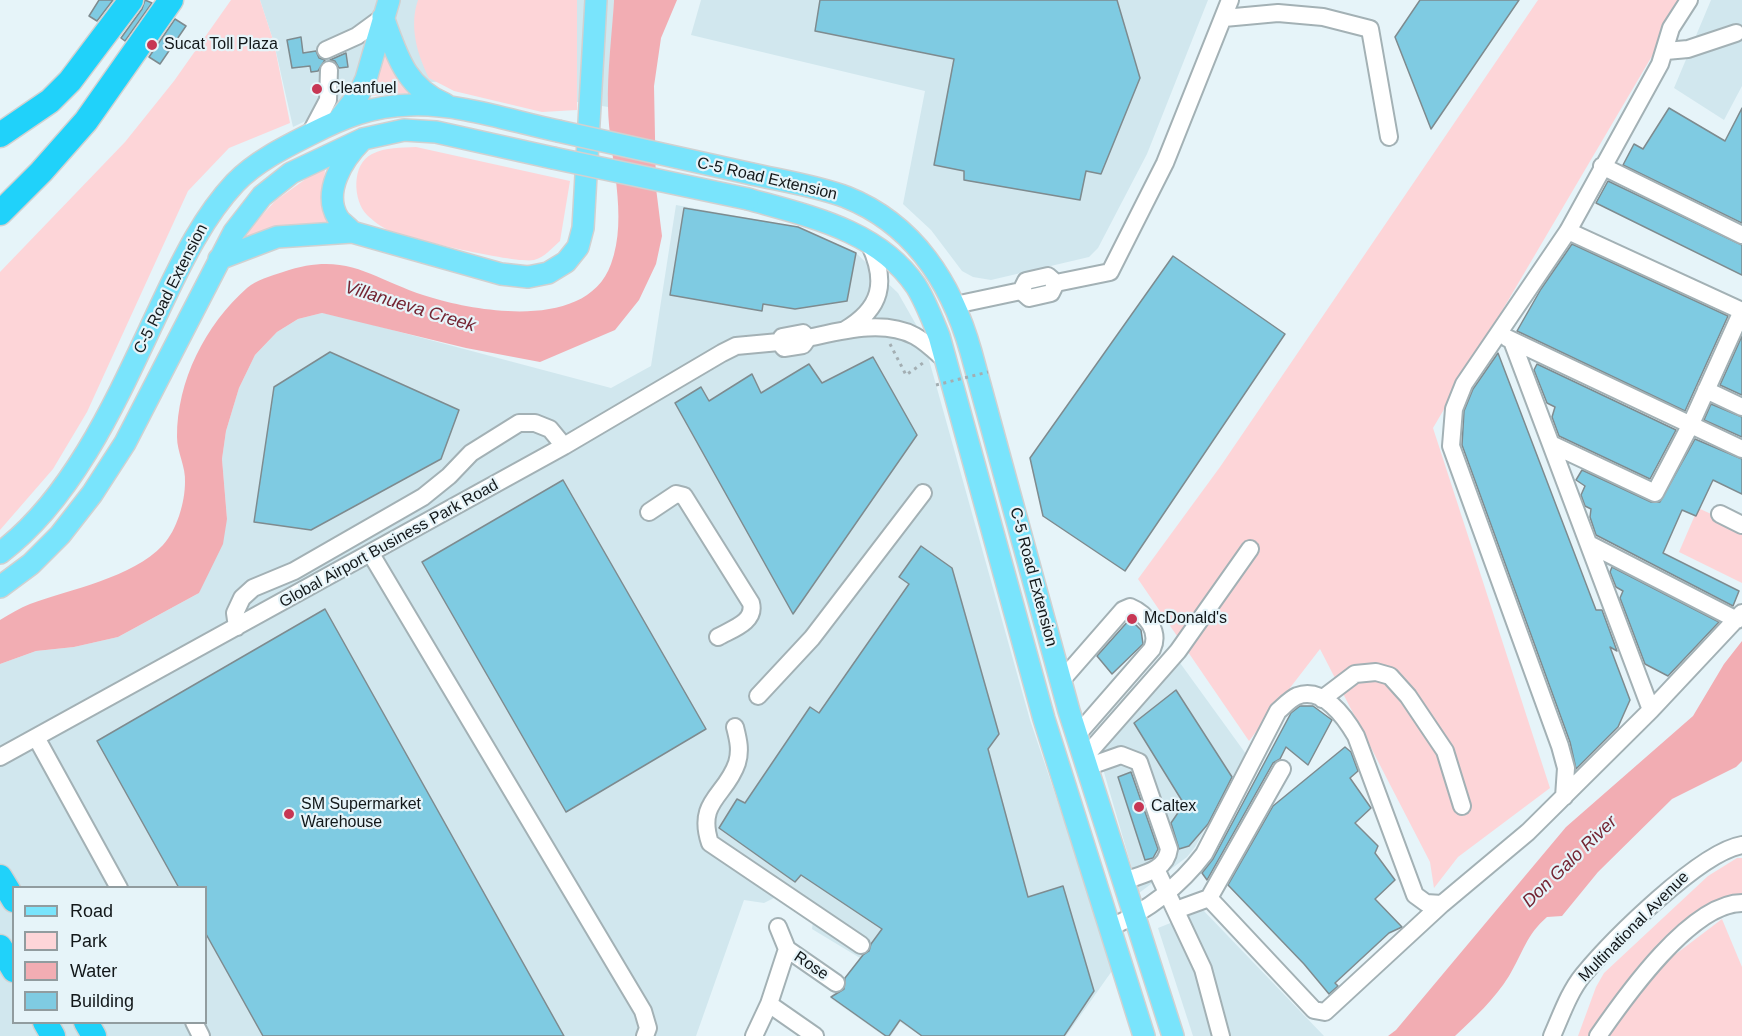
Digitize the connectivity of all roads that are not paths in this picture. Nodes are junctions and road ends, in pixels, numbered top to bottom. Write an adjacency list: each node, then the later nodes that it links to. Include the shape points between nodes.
1 (131, 0): 14 (highway, via 70,81 50,101)
2 (171, 0): 19 (highway, via 86,121)
3 (596, 0): 21 (main road, via 583,228 578,247 566,262 537,276 512,276)
4 (1230, 0): 7 (street)
5 (1689, 0): 10 (street, via 1671,28)
6 (386, 8): 9 (street, via 357,36); 12 (main road, via 401,62 417,87); 13 (main road, via 366,80)
7 (1224, 18): 16 (street, via 1278,13 1323,17 1370,29); 25 (street, via 1165,163 1110,272 1056,283 1051,293 1038,297 1029,298 1022,291)
8 (1736, 33): 10 (street, via 1688,49)
9 (326, 50)
10 (1666, 51): 18 (street)
11 (329, 70): 15 (street, via 328,100)
12 (459, 110): 13 (main road, C-5 Road Extension, via 411,105); 25 (main road, C-5 Road Extension, bridge, via 847,198 900,230 939,274)
13 (340, 118): 15 (main road, C-5 Road Extension)
14 (0, 135)
15 (310, 135): 41 (main road, C-5 Road Extension, via 236,182 210,214 183,260 101,429 38,516)
16 (1389, 137)
17 (363, 139): 21 (main road, via 347,155 335,184 338,218); 23 (main road, C-5 Road Extension, bridge, via 395,131 435,132 748,199 836,224); 24 (main road, C-5 Road Extension, via 291,173 262,196)
18 (1602, 166): 20 (street); 22 (street)
19 (0, 213)
20 (1568, 231): 27 (street); 29 (street, via 1742,311)
21 (352, 232): 24 (main road, via 277,237)
22 (1742, 235)
23 (870, 245): 26 (street, Global Airport Business Park Road, via 879,266 879,290 866,313); 28 (main road, C-5 Road Extension, via 904,271 916,287 928,309)
24 (219, 259): 43 (main road, C-5 Road Extension, via 125,443 92,494 60,535)
25 (955, 305): 47 (main road, C-5 Road Extension)
26 (844, 330): 28 (street, Global Airport Business Park Road, via 904,331 925,342); 33 (street, Global Airport Business Park Road, via 808,338 803,333 796,334 782,337 780,342 736,346)
27 (1505, 337): 31 (street); 32 (street); 59 (street, via 1460,390 1451,446 1560,746 1566,768)
28 (937, 359): 52 (main road, C-5 Road Extension)
29 (1706, 390): 30 (street); 31 (street)
30 (1742, 407)
31 (1690, 426): 32 (street, via 1655,493); 34 (street)
32 (1551, 444): 39 (street)
33 (564, 446): 42 (street, Global Airport Business Park Road); 45 (street, via 550,429 535,423 519,423 471,453 423,497 294,571 253,588 242,598 235,613)
34 (1742, 449)
35 (923, 494): 48 (street, via 812,638)
36 (649, 512): 46 (street, via 676,495 684,496 751,603 751,618)
37 (1720, 514): 38 (street)
38 (1742, 525)
39 (1589, 544): 44 (street); 50 (street)
40 (1250, 549): 57 (street, via 1178,651)
41 (0, 553)
42 (371, 554): 45 (street, Global Airport Business Park Road); 81 (street, via 643,1011 648,1028)
43 (0, 587)
44 (1740, 617): 50 (street)
45 (237, 627): 55 (street, Global Airport Business Park Road)
46 (718, 637)
47 (1061, 681): 51 (main road, C-5 Road Extension); 54 (street, via 1123,610 1137,610 1156,632 1152,649)
48 (758, 696)
49 (1322, 699): 60 (street, via 1355,674 1376,672 1390,676 1445,750); 66 (street, via 1309,694 1295,696 1278,711 1204,854); 70 (street, via 1344,714 1356,736 1415,895 1426,903)
50 (1651, 710): 59 (street)
51 (1069, 711): 52 (main road); 54 (main road, C-5 Road Extension)
52 (1044, 719): 74 (main road, C-5 Road Extension)
53 (735, 727): 75 (street, via 740,746 736,765 706,815 710,843)
54 (1077, 735): 57 (main road, C-5 Road Extension)
55 (37, 739): 56 (street, Global Airport Business Park Road); 65 (street)
56 (0, 758)
57 (1086, 763): 62 (street, via 1121,755 1139,762 1169,849 1165,862); 64 (main road, C-5 Road Extension)
58 (1282, 769): 68 (street)
59 (1564, 797): 70 (street)
60 (1462, 806)
61 (1742, 844): 87 (street, Multinational Avenue, via 1697,865 1634,923 1583,975)
62 (1156, 869): 64 (street); 66 (street)
63 (0, 877): 67 (highway)
64 (1124, 881): 72 (main road, C-5 Road Extension)
65 (118, 886)
66 (1167, 894): 71 (street); 72 (street)
67 (12, 897)
68 (1209, 898): 70 (street, via 1319,1013 1325,1012); 71 (street)
69 (1742, 903): 88 (street, via 1723,908 1688,928)
70 (1442, 904)
71 (1176, 910): 86 (street, via 1203,969)
72 (1136, 916): 74 (street); 85 (main road, C-5 Road Extension)
73 (778, 927): 77 (street)
74 (1109, 928): 84 (main road, C-5 Road Extension)
75 (861, 945)
76 (0, 947): 78 (highway)
77 (787, 949): 79 (street, Rose); 80 (street)
78 (12, 967)
79 (836, 983)
80 (770, 1004): 82 (street); 83 (street)
81 (645, 1036)
82 (754, 1036)
83 (815, 1036)
84 (1144, 1036)
85 (1173, 1036)
86 (1221, 1036)
87 (1552, 1036)
88 (1598, 1036)

